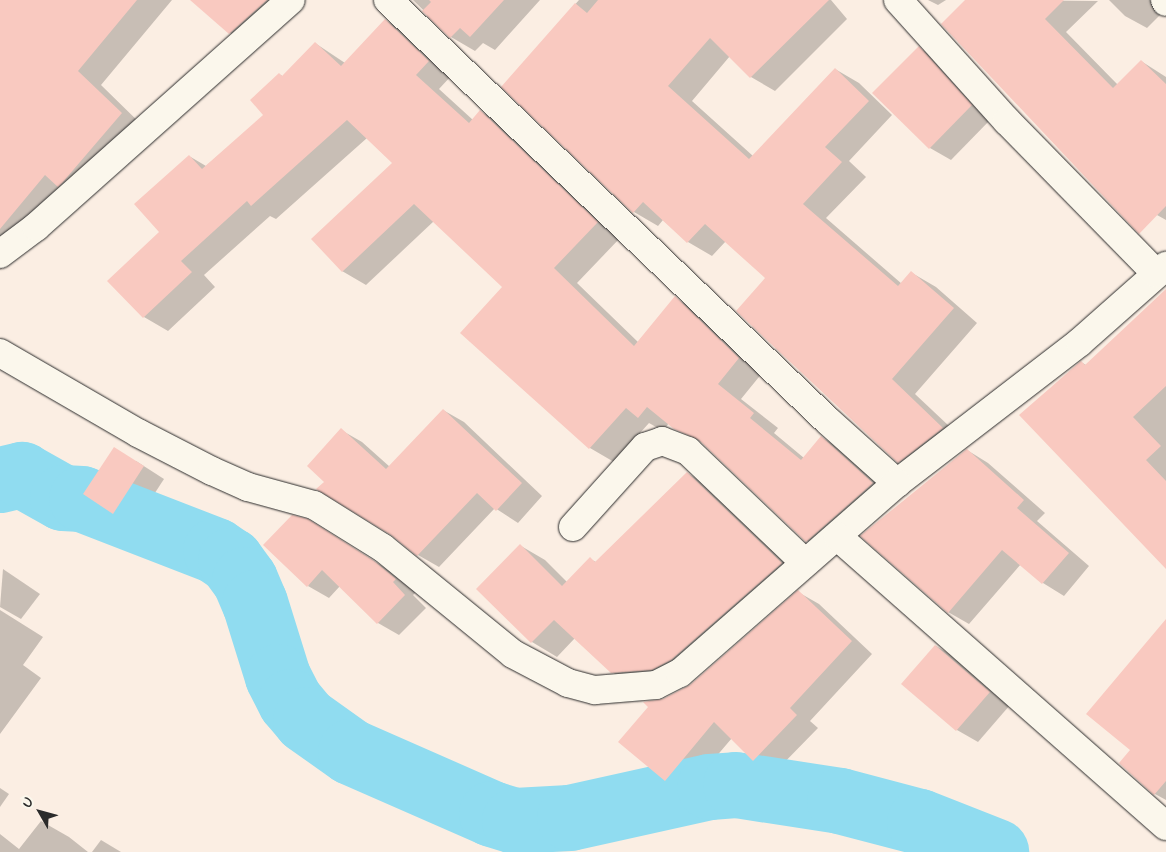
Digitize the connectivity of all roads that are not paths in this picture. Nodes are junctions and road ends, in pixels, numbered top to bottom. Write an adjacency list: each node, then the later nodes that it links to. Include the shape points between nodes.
1 (291, 0): 4 (street, via 36,227)
2 (388, 0): 7 (street, via 828,422)
3 (898, 0): 5 (street, via 1007,120)
4 (0, 254)
5 (1161, 270): 7 (street, via 1080,342)
6 (0, 353): 10 (street, via 138,434 212,471 248,487 314,505 338,518 383,548 514,654 568,683 595,690 656,685 680,673)
7 (897, 483): 9 (street)
8 (574, 526): 10 (street, via 645,447 662,441 688,451)
9 (838, 536): 10 (street); 11 (street)
10 (805, 563)
11 (1166, 826)

